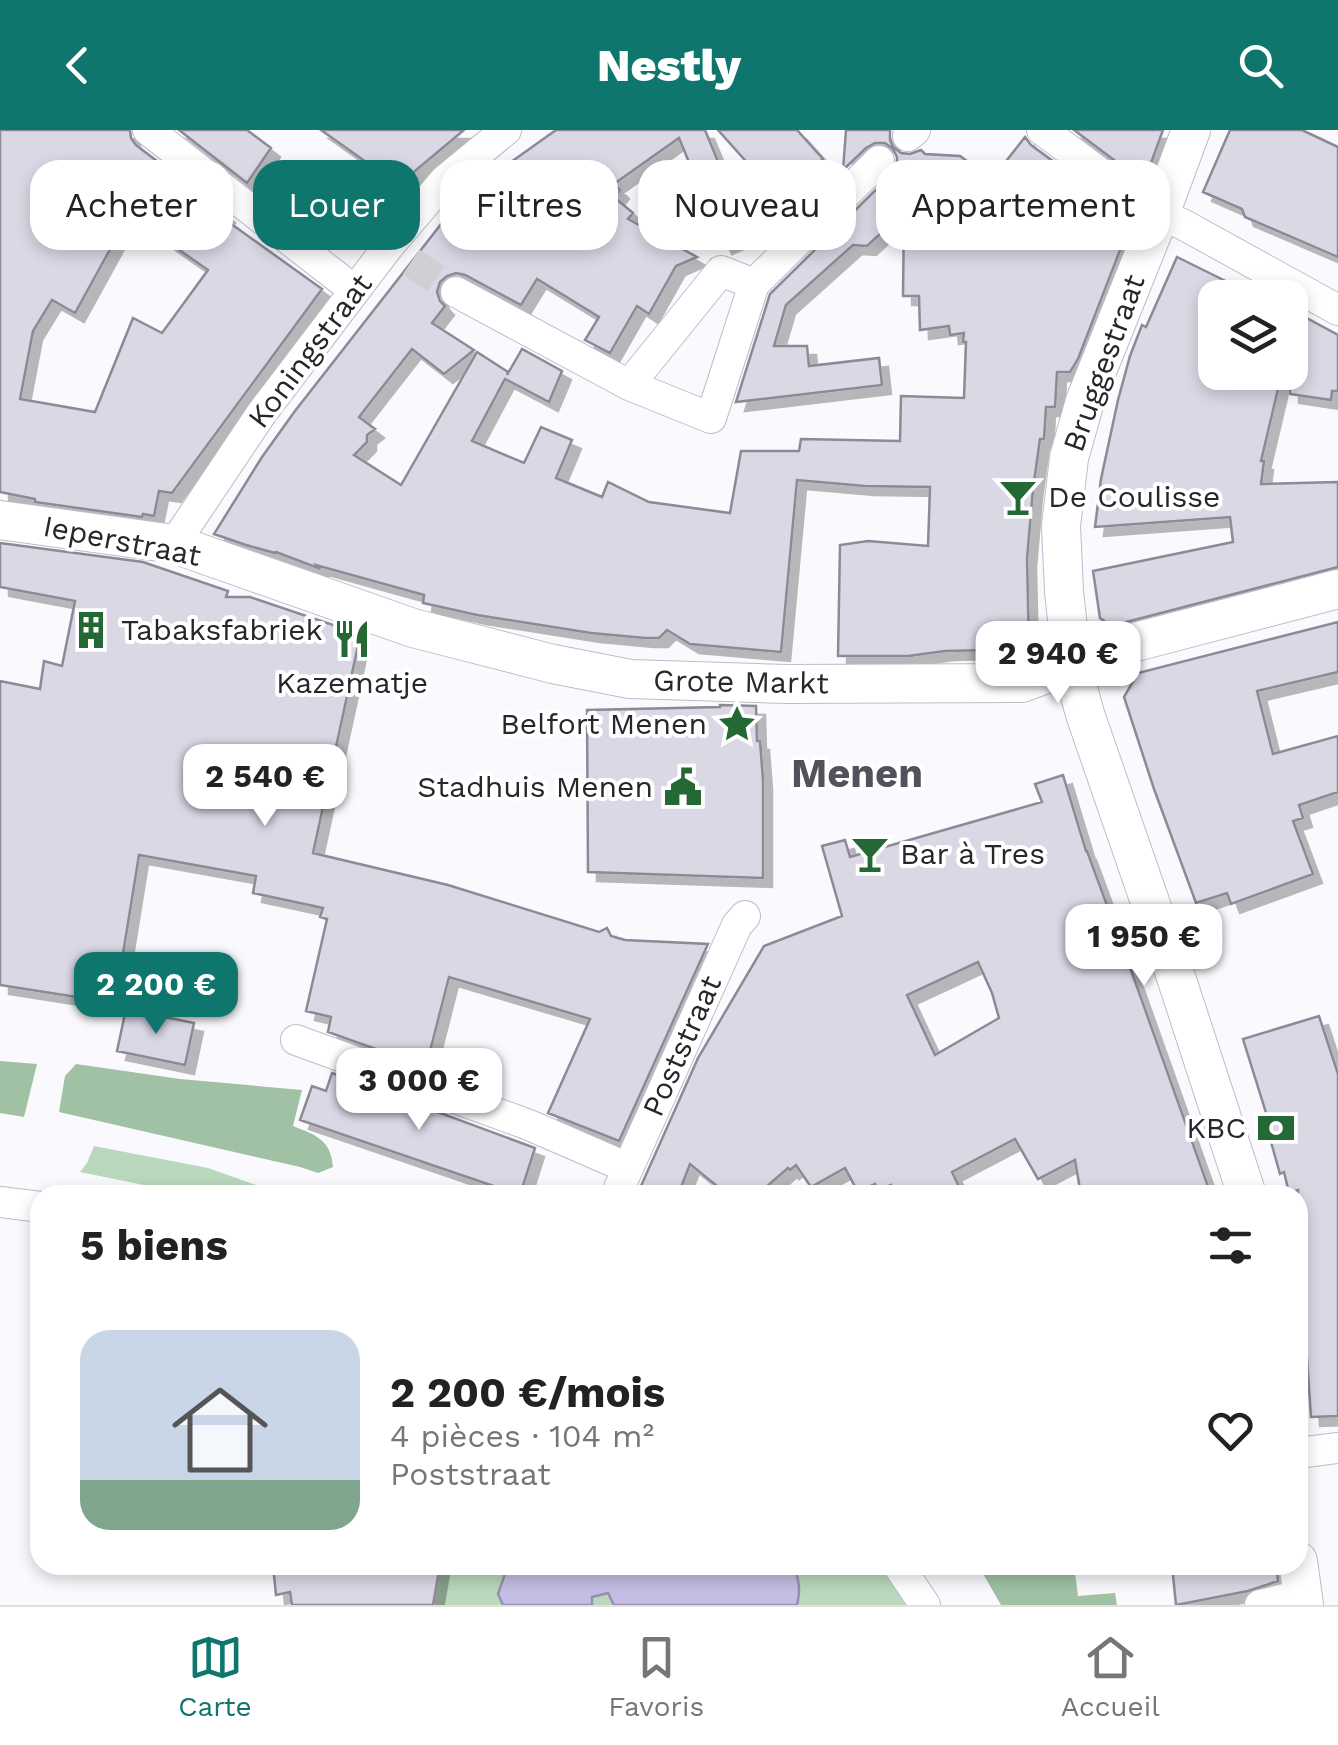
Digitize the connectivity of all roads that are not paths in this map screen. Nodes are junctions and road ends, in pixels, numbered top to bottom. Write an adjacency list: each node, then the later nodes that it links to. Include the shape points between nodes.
1 (148, 130): 11 (street)
2 (506, 130): 11 (street, Koningstraat, via 444,180 400,255)
3 (1042, 130): 5 (street)
4 (1191, 130): 7 (street, Bruggestraat)
5 (1084, 160)
6 (876, 165): 10 (street)
7 (1170, 187)
8 (1170, 219): 13 (street)
9 (1145, 250): 19 (street, Bruggestraat, via 1068,458 1061,526)
10 (754, 284): 14 (street, via 720,270); 14 (street, via 710,418)
11 (354, 290): 16 (street, Koningstraat)
12 (456, 292): 14 (street)
13 (1338, 310)
14 (629, 385)
15 (0, 520): 16 (street, Ieperstraat)
16 (174, 544): 18 (street, Ieperstraat)
17 (1338, 589): 19 (street, Grote Markt, via 1124,645)
18 (413, 628): 19 (street, Grote Markt, via 630,679 1022,683)
19 (1072, 666): 23 (street, Bruggestraat)
20 (741, 920): 22 (street, Poststraat)
21 (296, 1040): 22 (street, Poststraat, via 529,1124)
22 (622, 1181)
23 (1244, 1185)
24 (0, 1202): 25 (street)
25 (30, 1206)
26 (1338, 1448): 27 (street)
27 (1308, 1452)
28 (905, 1575): 30 (street)
29 (1301, 1587): 31 (street)
30 (926, 1605)
31 (1260, 1605)

